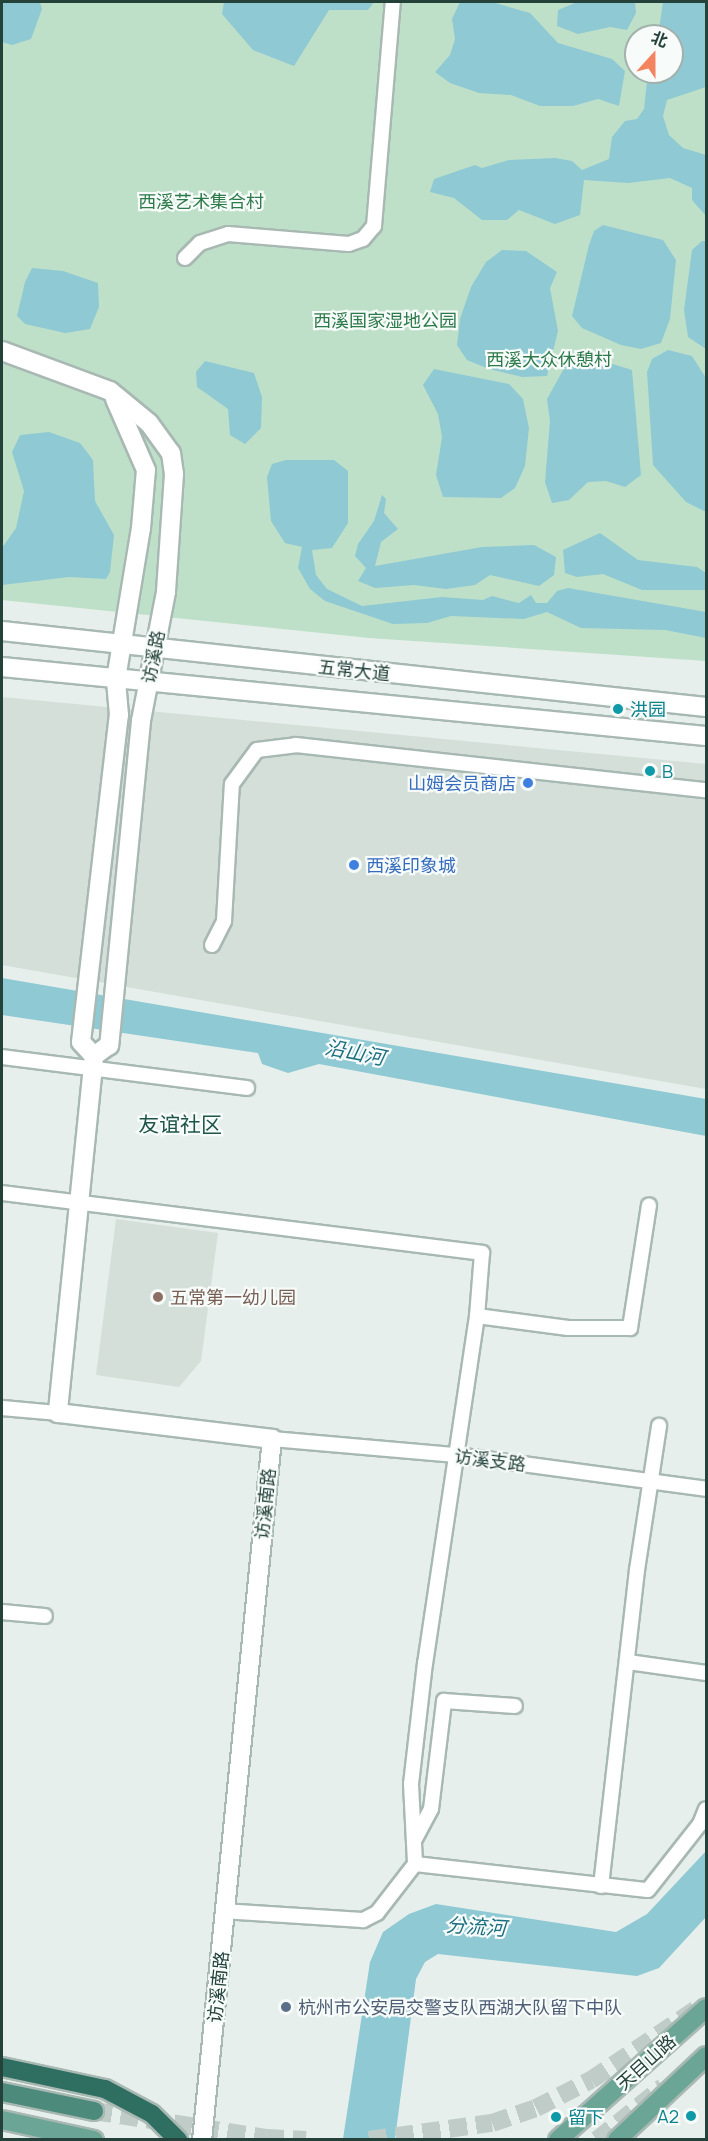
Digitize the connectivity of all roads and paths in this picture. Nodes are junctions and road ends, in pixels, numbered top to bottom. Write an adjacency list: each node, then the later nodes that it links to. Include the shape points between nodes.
1 (393, 2): 2 (street, via 374,226 363,239 350,244 228,234 200,243)
2 (185, 258)
3 (2, 351): 4 (street, 访溪路)
4 (110, 391): 6 (street, via 139,447 146,470); 7 (street, 访溪路, via 149,423 171,453 174,474 166,592)
5 (2, 631): 6 (street, 五常大道)
6 (122, 644): 7 (street, 五常大道); 9 (street)
7 (154, 647): 10 (street, 访溪路); 11 (street, 五常大道)
8 (2, 667): 9 (street, 五常大道)
9 (116, 679): 10 (street, 五常大道); 15 (street, via 119,715 87,992)
10 (147, 683): 12 (street, 五常大道); 15 (street, 访溪路, via 109,1045)
11 (706, 707)
12 (706, 736)
13 (706, 790): 14 (street, via 296,744 257,750 232,784 224,921)
14 (212, 945)
15 (89, 1056): 16 (street); 17 (street); 19 (street)
16 (2, 1057)
17 (247, 1088)
18 (2, 1192): 19 (street)
19 (78, 1203): 21 (street, via 482,1253); 23 (street)
20 (649, 1205): 21 (street, via 630,1328 568,1328)
21 (477, 1316): 26 (street)
22 (2, 1408): 23 (street)
23 (58, 1413): 25 (street)
24 (659, 1426): 27 (street)
25 (272, 1439): 26 (street, 访溪支路); 38 (street, 访溪南路)
26 (456, 1455): 27 (street, 访溪支路); 35 (street, via 411,1784)
27 (651, 1481): 28 (street, 访溪支路); 31 (street)
28 (706, 1489)
29 (2, 1612): 30 (street)
30 (45, 1616)
31 (628, 1662): 32 (street); 37 (street)
32 (706, 1673)
33 (515, 1706): 35 (street, via 444,1701 430,1809)
34 (706, 1809): 37 (street, via 700,1824 648,1890)
35 (414, 1841): 36 (street)
36 (415, 1864): 37 (street); 38 (street, via 377,1913 363,1920)
37 (601, 1886)
38 (225, 1911): 47 (street, 访溪南路)
39 (706, 2008): 48 (main road, 天目山路)
40 (706, 2056): 49 (main road, 天目山路)
41 (2, 2067): 46 (highway, via 105,2089 152,2114)
42 (2, 2092): 43 (highway)
43 (94, 2111)
44 (2, 2120): 45 (main road)
45 (94, 2139)
46 (178, 2139)
47 (202, 2139)
48 (558, 2139)
49 (617, 2139)

